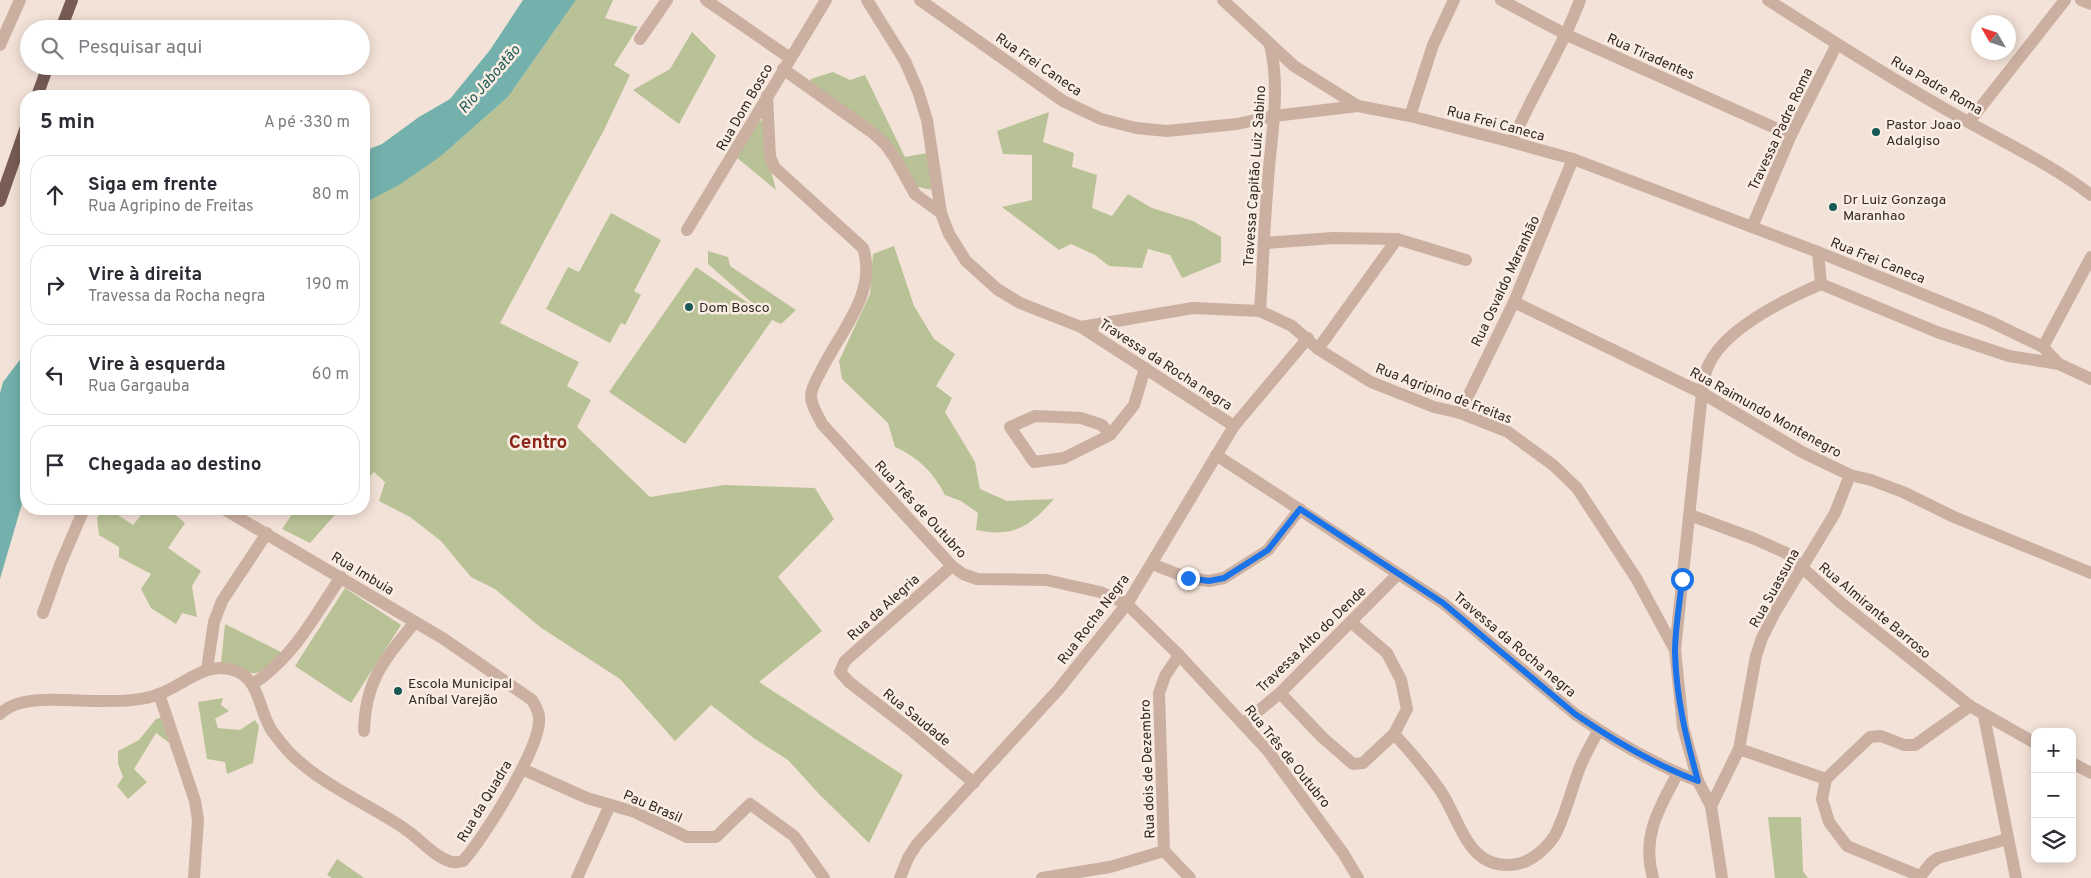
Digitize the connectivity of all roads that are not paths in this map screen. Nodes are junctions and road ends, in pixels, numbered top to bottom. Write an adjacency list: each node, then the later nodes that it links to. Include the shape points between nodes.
1 (20, 0): 21 (street)
2 (72, 0): 16 (main road)
3 (667, 0): 18 (street)
4 (706, 0): 22 (street)
5 (826, 0): 22 (street, Rua Dom Bosco)
6 (867, 0): 36 (street, Rua Agripino de Freitas, via 905,61 918,91 927,120)
7 (920, 0): 27 (street, Rua Frei Caneca, via 1063,101 1101,119 1136,128 1167,131 1237,124)
8 (1223, 0): 19 (street)
9 (1454, 0): 28 (street, via 1433,44)
10 (1501, 0): 17 (street, Rua Tiradentes)
11 (1580, 0): 17 (street)
12 (1768, 0): 20 (street, Rua Padre Roma)
13 (2064, 0): 29 (street)
14 (2082, 0): 15 (street)
15 (2091, 4)
16 (64, 20)
17 (1567, 35): 30 (street, Rua Tiradentes); 31 (street, via 1524,111)
18 (640, 39)
19 (1270, 44): 26 (street, via 1294,66); 27 (street, Travessa Capitão Luiz Sabino, via 1275,65)
20 (1837, 44): 29 (street, Rua Padre Roma); 30 (street, Travessa Padre Roma)
21 (0, 45)
22 (787, 64): 25 (street, Rua Dom Bosco); 36 (street, via 873,133 895,158 915,194)
23 (45, 75): 24 (main road)
24 (39, 90)
25 (767, 96): 38 (street, Rua Dom Bosco); 66 (street, Rua Três de Outubro, via 770,157 775,168 863,248 867,261 868,273 863,291 816,380 811,395 813,407 822,424)
26 (1358, 106): 27 (street, Rua Frei Caneca); 28 (street, Rua Frei Caneca)
27 (1274, 116): 40 (street, Travessa Capitão Luiz Sabino)
28 (1410, 116): 31 (street, Rua Frei Caneca)
29 (1969, 122): 35 (street, Rua Padre Roma, via 2030,155)
30 (1790, 135): 37 (street, Travessa Padre Roma)
31 (1512, 142): 33 (street, Rua Frei Caneca)
32 (20, 143): 34 (main road)
33 (1573, 159): 37 (street, Rua Frei Caneca); 45 (street, Rua Osvaldo Maranhão)
34 (1, 193)
35 (2091, 195)
36 (941, 213): 47 (street, Rua Agripino de Freitas, via 948,234 966,261 997,289 1020,303)
37 (1752, 227): 41 (street, Rua Frei Caneca)
38 (687, 230)
39 (1397, 239): 40 (street, via 1333,238); 43 (street); 50 (street)
40 (1265, 243): 46 (street, Travessa Capitão Luiz Sabino)
41 (1818, 252): 44 (street); 49 (street, Rua Frei Caneca, via 1989,321)
42 (2091, 257): 49 (street)
43 (1466, 260)
44 (1821, 284): 51 (street, Rua Frei Caneca, via 1938,332 2000,353); 54 (street, Rua Agripino de Freitas, via 1777,304 1751,321 1712,360)
45 (1514, 302): 54 (street, Rua Raimundo Montenegro); 55 (street, Rua Osvaldo Maranhão)
46 (1260, 311): 47 (street, Rua Agripino de Freitas, via 1193,308); 48 (street, Rua Agripino de Freitas, via 1292,326)
47 (1081, 326): 52 (street, Travessa da Rocha negra)
48 (1308, 338): 50 (street, Rua Agripino de Freitas); 56 (street, Rua Rocha Negra)
49 (2043, 347): 51 (street, Rua Frei Caneca)
50 (1318, 349): 55 (street, Rua Agripino de Freitas, via 1371,382 1434,407)
51 (2059, 364): 53 (street, Rua Frei Caneca)
52 (1145, 368): 56 (street, Travessa da Rocha negra); 57 (street, via 1134,405)
53 (2091, 379)
54 (1702, 392): 59 (street, Rua Raimundo Montenegro, via 1802,452); 63 (street, Rua Agripino de Freitas)
55 (1460, 412): 76 (street, Rua Agripino de Freitas, via 1508,432 1553,465 1577,488 1636,578)
56 (1234, 426): 58 (street, Rua Rocha Negra)
57 (1110, 435): 57 (street, via 1064,458 1034,462 1010,427 1035,416 1081,418 1102,425)
58 (1216, 455): 60 (street, Travessa da Rocha negra); 65 (street, Rua Rocha Negra)
59 (1850, 475): 67 (street, Rua Suassuna, via 1834,513); 68 (street, Rua Raimundo Montenegro, via 1903,492 1954,517)
60 (1300, 509): 65 (street, via 1268,550 1224,578 1209,581 1188,578); 69 (street, Travessa da Rocha negra)
61 (81, 515): 72 (street)
62 (235, 515): 64 (street, Rua Imbuia)
63 (1690, 516): 67 (street, Rua Almirante Barroso, via 1786,553); 76 (street, Rua Agripino de Freitas)
64 (267, 532): 70 (street, Rua Imbuia); 78 (street, via 222,601 214,622)
65 (1152, 564): 71 (street, Rua Rocha Negra)
66 (952, 566): 71 (street, Rua Três de Outubro, via 977,579 1046,580 1100,592); 79 (street, Rua da Alegria, via 845,661 840,668)
67 (1801, 568): 83 (street, Rua Almirante Barroso); 91 (street, Rua Suassuna, via 1762,638)
68 (2091, 572)
69 (1398, 574): 74 (street, Travessa Alto do Dende); 87 (street, Travessa da Rocha negra, via 1443,603)
70 (341, 577): 73 (street, Rua Imbuia); 80 (street, via 291,652)
71 (1127, 604): 77 (street, Rua Três de Outubro); 98 (street, Rua Rocha Negra, via 1058,690)
72 (43, 613)
73 (415, 622): 75 (street, Rua Imbuia); 88 (street, via 386,658 370,686 364,706)
74 (1352, 623): 81 (street, Travessa Alto do Dende); 89 (street, via 1384,649 1401,680 1407,708)
75 (444, 639): 93 (street, Rua da Quadra, via 529,697 538,709 540,724)
76 (1675, 650): 97 (street, Rua Agripino de Freitas, via 1683,727)
77 (1179, 655): 86 (street, Rua Três de Outubro); 102 (street, Rua dois de Dezembro, via 1165,676 1159,693)
78 (207, 668): 80 (street, via 234,670); 82 (street)
79 (841, 674): 98 (street, Rua Saudade)
80 (252, 684): 93 (street, Rua da Quadra, via 270,728 294,757 453,862 463,861 468,856)
81 (1280, 693): 86 (street, Travessa Alto do Dende); 89 (street, via 1353,764 1363,762)
82 (159, 694): 84 (street, via 130,700 43,699 20,703); 104 (street, via 195,801 198,820)
83 (1970, 706): 85 (street, Rua Almirante Barroso); 96 (street, via 1915,746 1904,746 1881,736 1870,737)
84 (0, 714)
85 (1984, 716): 90 (street, Rua Almirante Barroso); 101 (street)
86 (1244, 723): 110 (street, Rua Três de Outubro, via 1293,782)
87 (1598, 730): 89 (street, via 1554,837 1524,863 1504,867 1486,860 1466,840 1442,793); 95 (street, Travessa da Rocha negra)
88 (364, 731)
89 (1394, 734)
90 (2031, 741)
91 (1739, 749): 96 (street); 100 (street, Rua Suassuna)
92 (2076, 764): 94 (street)
93 (522, 769): 99 (street, Pau Brasil)
94 (2091, 772)
95 (1678, 773): 97 (street, Travessa da Rocha negra); 111 (street, via 1648,838)
96 (1826, 779): 103 (street, via 1822,799 1829,822 1847,846)
97 (1698, 781): 100 (street, Rua Agripino de Freitas)
98 (974, 784): 107 (street, Rua Rocha Negra, via 916,844)
99 (610, 805): 105 (street); 106 (street, Pau Brasil, via 635,812 687,836 716,837 750,804 794,836)
100 (1711, 806): 112 (street, Rua Agripino de Freitas)
101 (2008, 839): 103 (street, via 1950,853 1931,863); 113 (street)
102 (1164, 851): 108 (street, Rua dois de Dezembro, via 1110,867); 109 (street)
103 (1920, 877)
104 (194, 878)
105 (577, 878)
106 (824, 878)
107 (900, 878)
108 (1042, 878)
109 (1190, 878)
110 (1358, 878)
111 (1653, 878)
112 (1722, 878)
113 (2016, 878)

